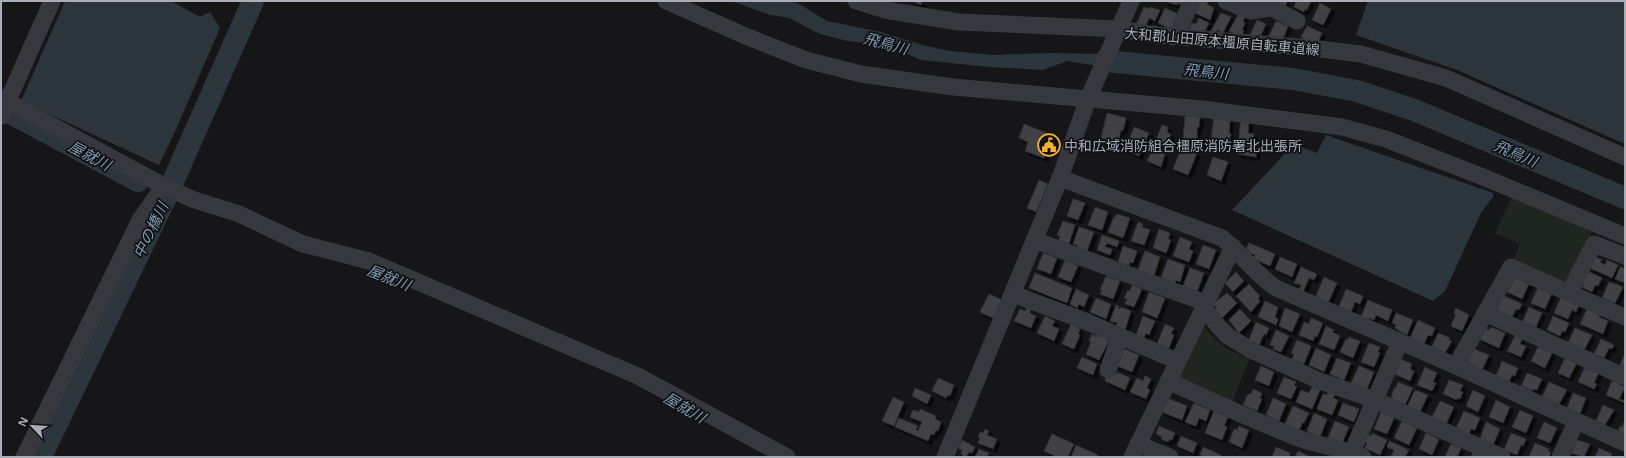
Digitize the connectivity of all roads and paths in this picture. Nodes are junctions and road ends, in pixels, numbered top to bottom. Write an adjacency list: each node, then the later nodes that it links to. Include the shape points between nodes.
1 (52, 1): 12 (street)
2 (666, 1): 11 (street, via 806,60 861,74 953,87)
3 (856, 1): 7 (street)
4 (1131, 1): 10 (street)
5 (1192, 1): 9 (street)
6 (1226, 1): 8 (street, via 1250,11 1272,8)
7 (887, 5): 10 (street, via 959,22)
8 (1296, 21)
9 (1178, 31)
10 (1117, 34): 11 (street, 大和郡山田原本橿原自転車道線); 13 (street, 大和郡山田原本橿原自転車道線, via 1156,35 1361,54 1446,78)
11 (1089, 96): 14 (street, 大和郡山田原本橿原自転車道線); 16 (street, via 1342,127 1386,140 1483,177)
12 (4, 105): 15 (street)
13 (1625, 157)
14 (1060, 178): 17 (street, 大和郡山田原本橿原自転車道線); 18 (street, via 1222,238)
15 (160, 190): 37 (street, via 140,220); 38 (street, via 239,214 303,244 369,261 638,376)
16 (1625, 236)
17 (1034, 240): 21 (street, 大和郡山田原本橿原自転車道線); 22 (street, via 1198,300)
18 (1233, 246): 22 (street); 26 (street, via 1250,267 1276,288)
19 (1625, 256): 20 (street, via 1594,244)
20 (1569, 292): 23 (street, via 1511,267); 24 (street)
21 (1013, 294): 25 (street); 39 (street, 大和郡山田原本橿原自転車道線)
22 (1203, 308): 27 (street); 32 (street, via 1218,327 1239,344 1320,381)
23 (1485, 313): 28 (street); 30 (street)
24 (1625, 317)
25 (1120, 336): 27 (street); 29 (street)
26 (1400, 342): 28 (street); 32 (street)
27 (1177, 361): 31 (street)
28 (1456, 366): 33 (street)
29 (1108, 370)
30 (1625, 376)
31 (1168, 381): 35 (street); 36 (street, via 1278,430)
32 (1375, 400): 36 (street); 41 (street)
33 (1576, 422): 34 (street); 42 (street)
34 (1625, 443)
35 (1135, 450): 40 (street)
36 (1357, 455)
37 (24, 457)
38 (787, 457)
39 (945, 457)
40 (1170, 457)
41 (1502, 457)
42 (1560, 457)

